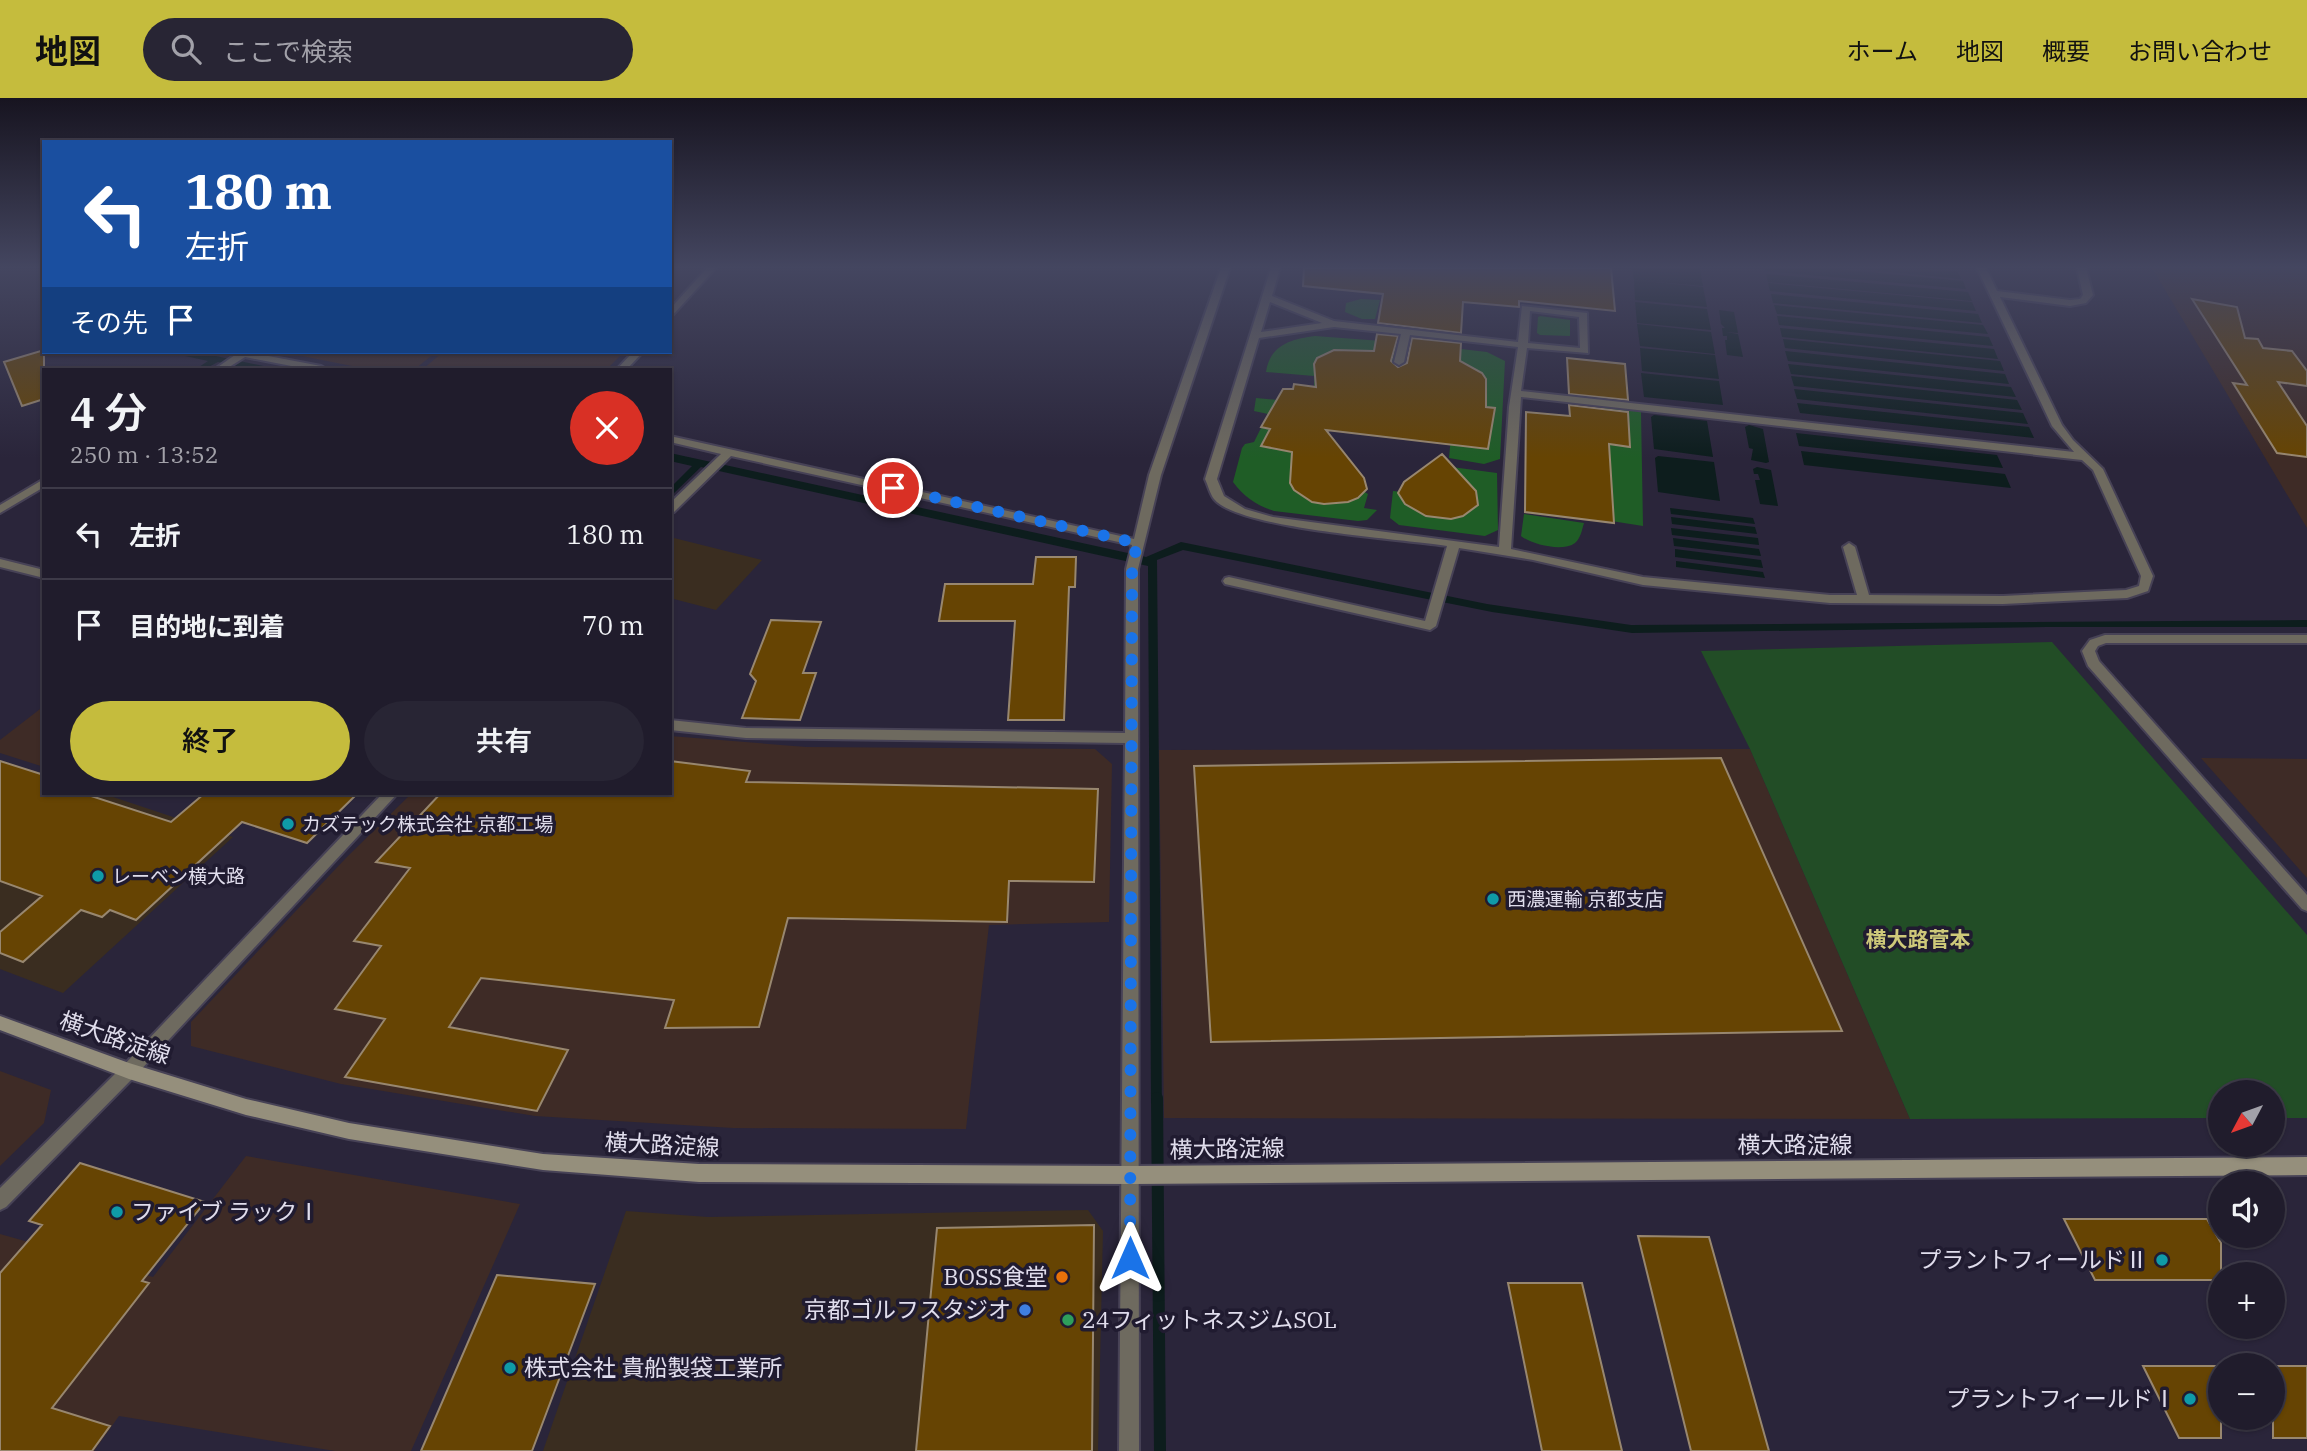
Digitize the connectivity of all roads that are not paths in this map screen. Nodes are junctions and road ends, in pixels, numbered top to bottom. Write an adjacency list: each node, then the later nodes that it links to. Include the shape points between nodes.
1 (1204, 331): 26 (street)
2 (1256, 331): 9 (street)
3 (1286, 331): 9 (street)
4 (1398, 331): 8 (street)
5 (1523, 331): 10 (street)
6 (1584, 331): 10 (street, via 1585,351)
7 (2012, 331): 20 (street, via 2057,426)
8 (1406, 332): 10 (street); 13 (street)
9 (1255, 336): 24 (street, via 1211,479 1219,498 1241,511 1272,520)
10 (1522, 345): 17 (street)
11 (636, 354): 16 (street)
12 (238, 355): 14 (street); 15 (street)
13 (1399, 362)
14 (223, 367)
15 (315, 368)
16 (623, 368)
17 (1516, 393): 20 (street); 27 (street)
18 (672, 439): 19 (street)
19 (727, 453): 22 (street); 26 (street)
20 (2086, 457): 31 (street, via 2098,469 2147,576 2144,588 2126,594 2017,599)
21 (42, 483): 23 (street)
22 (672, 508)
23 (0, 510)
24 (1454, 543): 27 (street); 30 (street, via 1430,626)
25 (1849, 547): 31 (street)
26 (1135, 549): 34 (street)
27 (1505, 551): 31 (street, via 1643,581)
28 (0, 563): 29 (street)
29 (42, 574)
30 (1229, 581)
31 (1864, 600)
32 (2307, 639): 36 (street, via 2105,639 2088,651 2093,663)
33 (672, 725): 34 (street, via 746,733)
34 (1132, 738): 40 (street)
35 (389, 795): 38 (street)
36 (2307, 905)
37 (0, 1023): 38 (street, 横大路淀線)
38 (129, 1071): 40 (street, 横大路淀線, via 246,1107 349,1131 543,1162 699,1173); 41 (street)
39 (2307, 1166): 40 (street, 横大路淀線)
40 (1131, 1175): 42 (street)
41 (0, 1201)
42 (1129, 1451)

